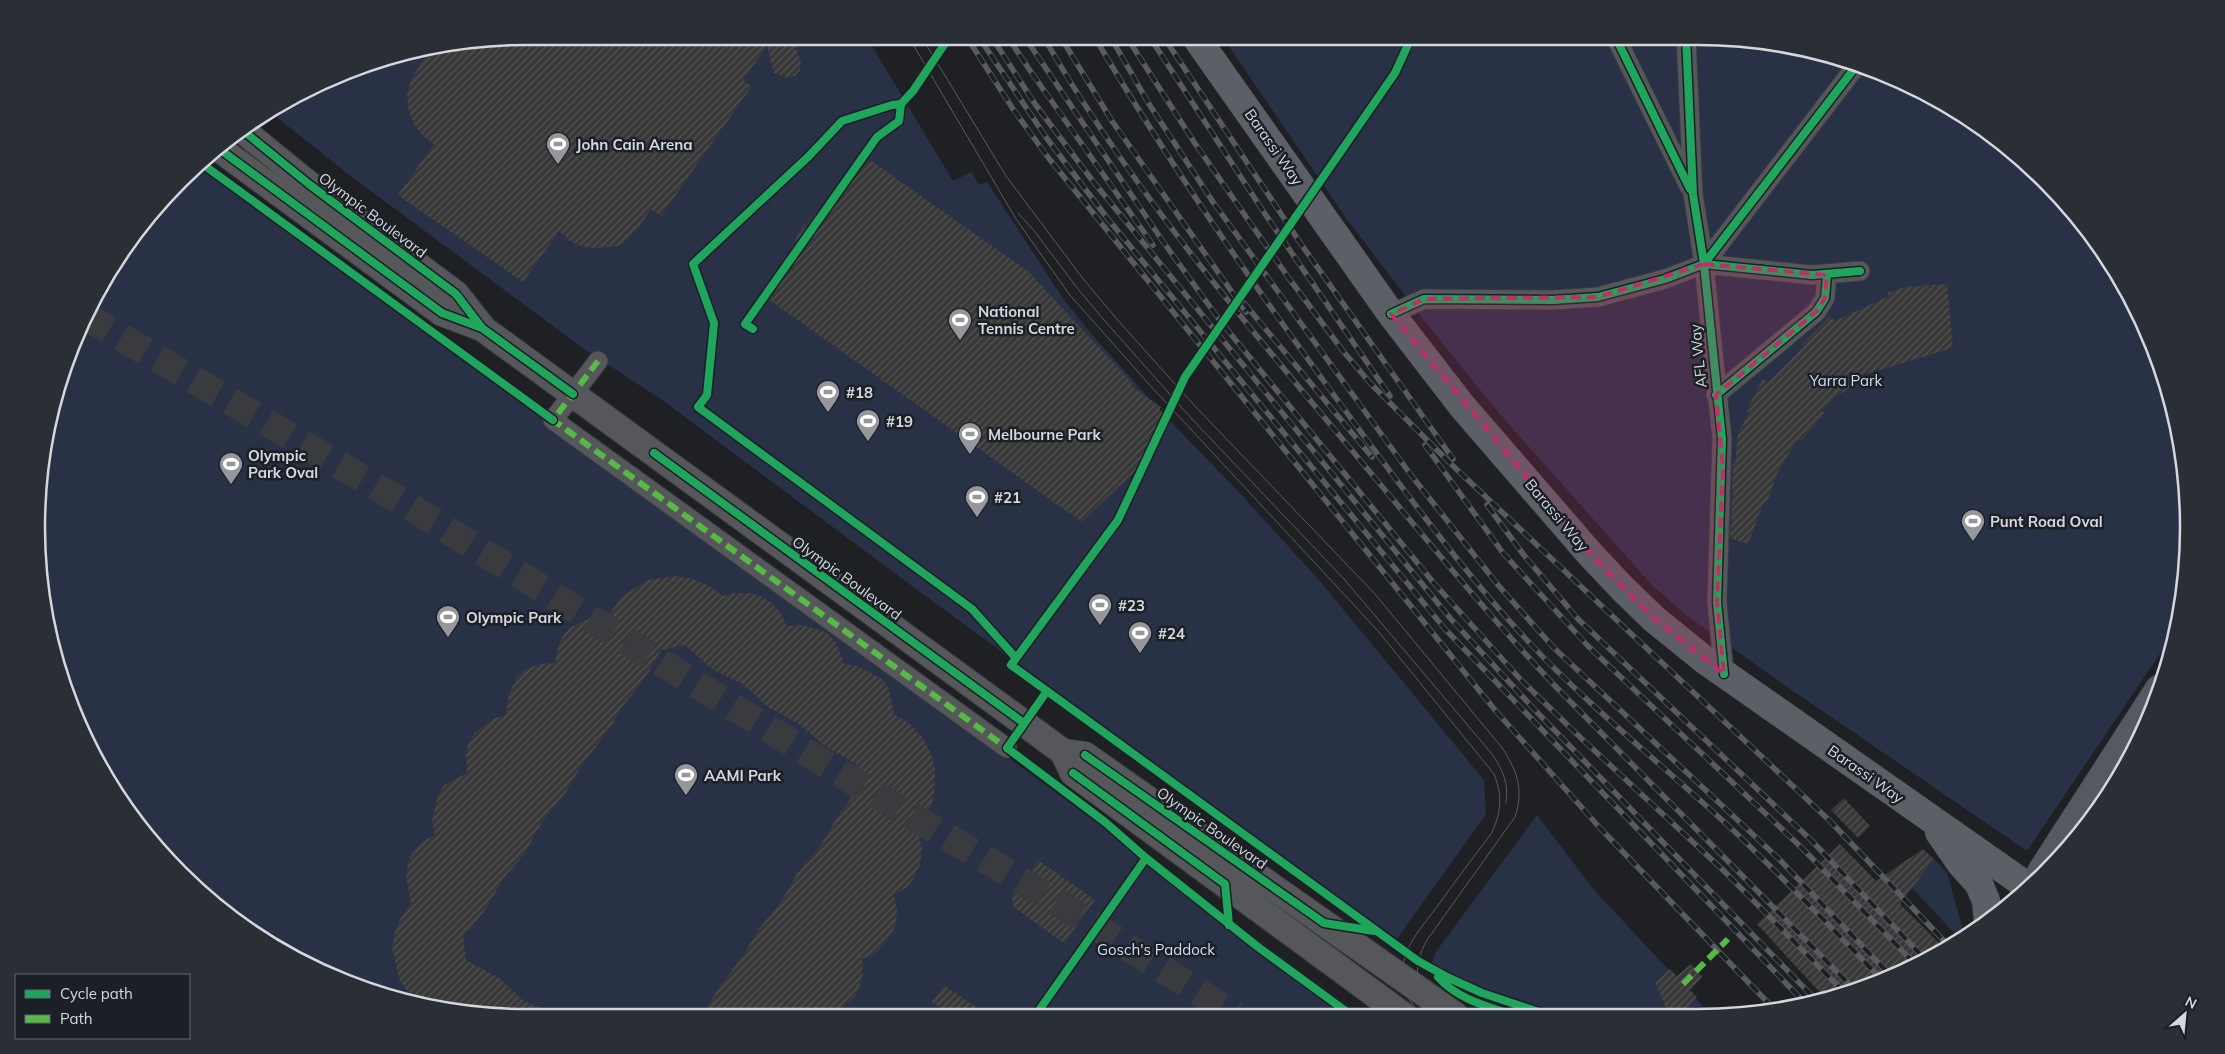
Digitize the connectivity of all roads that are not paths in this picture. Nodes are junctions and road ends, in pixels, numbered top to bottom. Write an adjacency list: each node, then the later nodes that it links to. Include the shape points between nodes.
1 (1201, 45): 13 (main road, Barassi Way)
2 (1619, 45): 9 (street)
3 (1686, 45): 9 (street, AFL Way)
4 (1853, 71): 10 (street)
5 (248, 135): 6 (main road, Olympic Boulevard)
6 (264, 148): 8 (main road); 14 (main road, Olympic Boulevard, via 456,294)
7 (224, 153): 8 (main road, Olympic Boulevard)
8 (248, 171): 14 (main road, Olympic Boulevard, via 442,313)
9 (1693, 194): 10 (street, AFL Way)
10 (1704, 264): 12 (street); 13 (street, via 1665,279 1598,297 1424,299); 17 (street, AFL Way)
11 (1860, 271): 12 (street)
12 (1827, 275): 17 (street, via 1825,298 1816,312)
13 (1391, 314): 18 (main road, Barassi Way, via 1462,406 1590,554 1654,619)
14 (482, 328): 16 (main road, Olympic Boulevard)
15 (598, 361): 16 (street)
16 (573, 394): 20 (street, via 553,420); 21 (main road, Olympic Boulevard)
17 (1716, 395): 18 (street, AFL Way, via 1723,469 1717,602)
18 (1724, 674): 22 (main road, Barassi Way)
19 (2139, 720): 23 (highway)
20 (1007, 748)
21 (1063, 752): 26 (main road, Olympic Boulevard, via 1073,773); 27 (main road, Olympic Boulevard, via 1085,755)
22 (1932, 820): 24 (main road, Barassi Way); 25 (main road, via 1961,864 1979,884)
23 (2055, 851)
24 (2023, 883)
25 (1987, 912)
26 (1395, 1009)
27 (1451, 1009)

